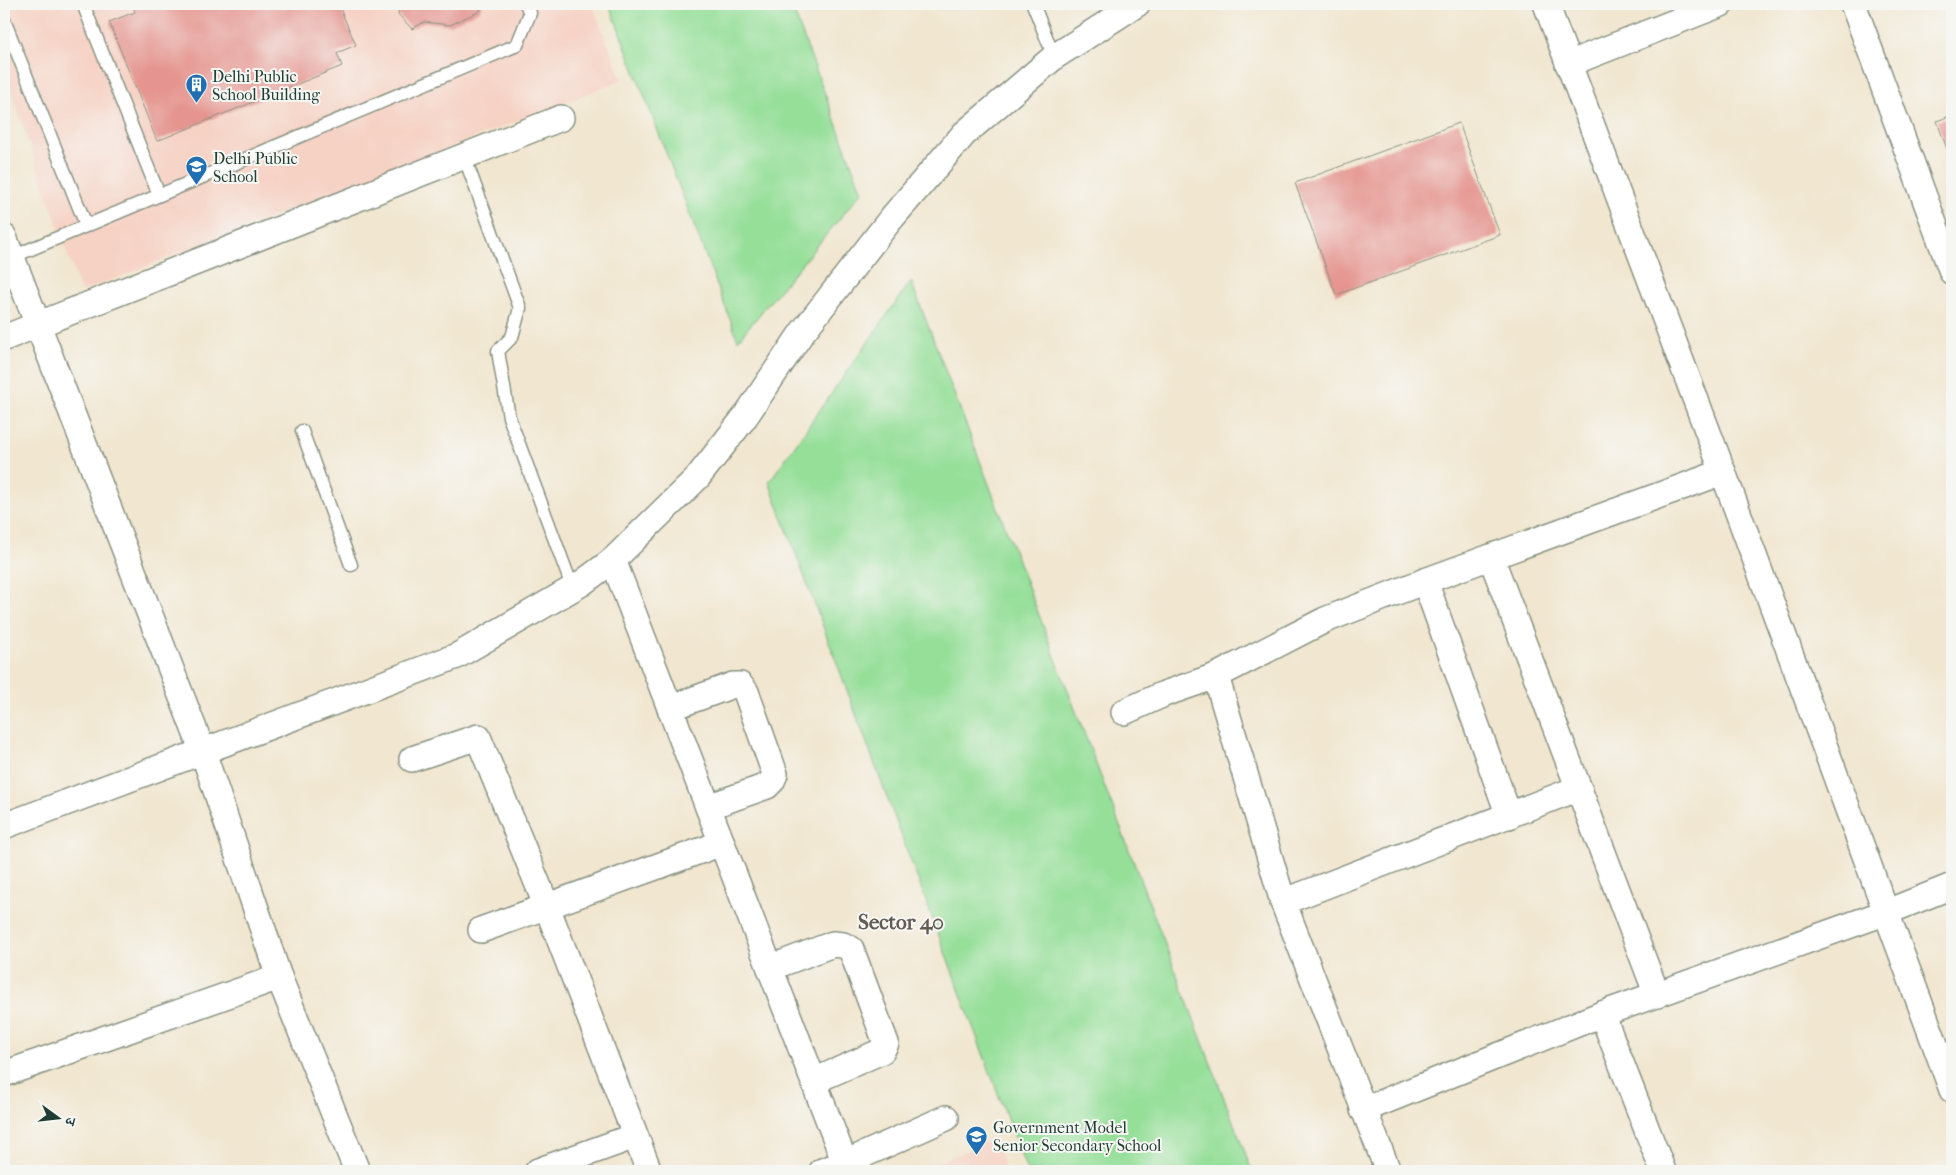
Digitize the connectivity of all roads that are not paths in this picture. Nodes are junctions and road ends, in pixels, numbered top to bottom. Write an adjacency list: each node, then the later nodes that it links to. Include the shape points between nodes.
1 (83, 4): 13 (lane)
2 (526, 4): 13 (lane, via 530,13 517,45)
3 (1033, 4): 9 (lane)
4 (1137, 4): 9 (street)
5 (1546, 4): 10 (street)
6 (1721, 4): 10 (street)
7 (1853, 4): 16 (street)
8 (4, 20): 14 (lane)
9 (1054, 57): 22 (street, via 958,142 890,220 800,334 745,417 698,477)
10 (1568, 64): 20 (street)
11 (561, 118): 12 (street)
12 (464, 156): 17 (street); 25 (lane, via 520,308 512,337 498,351 509,417)
13 (159, 195): 14 (lane)
14 (86, 225): 15 (lane)
15 (8, 247): 17 (street)
16 (1952, 272)
17 (38, 324): 18 (street); 29 (street)
18 (4, 338)
19 (302, 431): 23 (lane)
20 (1723, 472): 21 (street); 39 (street)
21 (1491, 557): 24 (street); 31 (street)
22 (613, 560): 25 (street); 27 (street)
23 (351, 565)
24 (1425, 581): 26 (street, via 1325,620); 33 (street)
25 (573, 589): 29 (street, via 457,656)
26 (1216, 676): 28 (street); 37 (street)
27 (670, 708): 32 (street); 32 (street, via 732,685 740,685 746,692 775,774 767,786)
28 (1124, 712)
29 (203, 752): 34 (street); 42 (street)
30 (412, 759): 38 (street, via 478,737)
31 (1579, 788): 33 (street); 43 (street)
32 (708, 807): 35 (street)
33 (1509, 816): 37 (street)
34 (4, 826)
35 (722, 842): 38 (street); 41 (street)
36 (1952, 886): 39 (street)
37 (1283, 902): 48 (street)
38 (547, 907): 40 (street); 50 (street)
39 (1886, 912): 43 (street); 47 (street)
40 (481, 930)
41 (770, 968): 46 (street); 46 (street, via 833,944 852,950 886,1043 882,1051)
42 (280, 977): 45 (street); 52 (street)
43 (1657, 995): 44 (street)
44 (1602, 1014): 48 (street); 57 (street)
45 (4, 1074)
46 (814, 1081): 51 (street)
47 (1952, 1090)
48 (1363, 1110): 56 (street)
49 (946, 1118): 51 (street)
50 (636, 1136): 53 (street); 54 (street)
51 (845, 1163): 55 (street)
52 (357, 1171)
53 (538, 1171)
54 (649, 1171)
55 (822, 1171)
56 (1388, 1171)
57 (1663, 1171)

